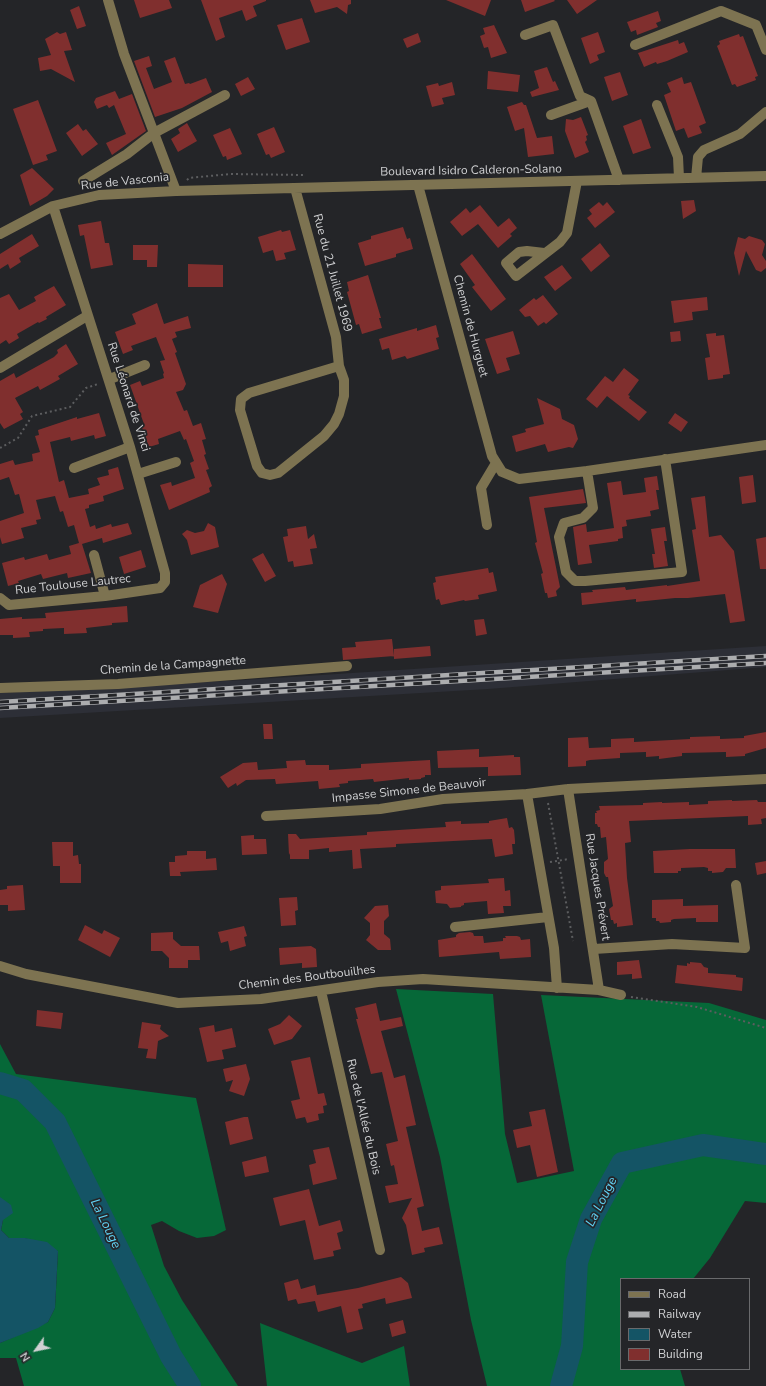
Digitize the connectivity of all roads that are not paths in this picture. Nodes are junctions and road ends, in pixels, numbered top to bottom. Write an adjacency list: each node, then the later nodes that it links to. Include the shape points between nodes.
1 (108, 0): 10 (street, Rue de Vasconia, via 124,54)
2 (525, 35): 6 (street, via 553,25 580,96)
3 (635, 44): 4 (street, via 721,11 756,25)
4 (766, 50)
5 (224, 95): 10 (street, Rue de Vasconia)
6 (590, 101): 9 (street); 14 (street)
7 (657, 105): 12 (street, via 678,158)
8 (766, 112): 13 (street, via 740,134 704,150 698,158)
9 (551, 115)
10 (154, 133): 15 (street, Rue de Vasconia, via 127,154); 19 (street, Rue de Vasconia)
11 (766, 176): 13 (street, Boulevard Isidro Calderon-Solano)
12 (679, 178): 13 (street, Boulevard Isidro Calderon-Solano); 14 (street, Boulevard Isidro Calderon-Solano)
13 (696, 178)
14 (619, 180): 16 (street, Boulevard Isidro Calderon-Solano)
15 (84, 181)
16 (577, 181): 17 (street, Boulevard Isidro Calderon-Solano); 22 (street, via 567,233)
17 (418, 185): 18 (street, Boulevard Isidro Calderon-Solano); 32 (street, Chemin de Hurguet, via 492,456)
18 (295, 188): 19 (street, Boulevard Isidro Calderon-Solano); 25 (street, Rue du 21 Juillet 1969, via 336,337)
19 (176, 191): 20 (street, Rue de Vasconia, via 99,195)
20 (53, 206): 21 (street, Rue de Vasconia); 23 (street, Rue Léonard de Vinci)
21 (0, 234)
22 (544, 254)
23 (87, 316): 26 (street); 27 (street, Rue Léonard de Vinci)
24 (145, 365): 27 (street)
25 (339, 366): 25 (street, Rue du 21 Juillet 1969, via 248,393 241,399 240,410 257,466 262,473 270,476 278,473 324,436 334,424 344,396 344,380)
26 (0, 368)
27 (110, 380): 29 (street, Rue Léonard de Vinci)
28 (766, 445): 30 (street)
29 (130, 447): 33 (street); 35 (street, Rue Léonard de Vinci)
30 (665, 459): 34 (street); 34 (street, via 682,572 585,581 575,580 566,572 559,537 564,523 583,518 593,508)
31 (176, 462): 35 (street)
32 (499, 467): 34 (street, via 519,479); 36 (street, via 481,488)
33 (74, 468)
34 (587, 471)
35 (138, 474): 38 (street, Rue Léonard de Vinci, via 165,573 165,582 160,588)
36 (487, 525)
37 (94, 555): 39 (street)
38 (151, 590): 39 (street, Rue Toulouse Lautrec)
39 (105, 596): 40 (street, Rue Toulouse Lautrec, via 9,605)
40 (0, 598)
41 (347, 666): 42 (street, Chemin de la Campagnette, via 125,683)
42 (0, 688)
43 (766, 778): 44 (street)
44 (568, 789): 45 (street); 50 (street, Rue Jacques Prévert)
45 (527, 794): 46 (street, Impasse Simone de Beauvoir, via 443,799 380,809); 48 (street, via 541,864)
46 (266, 816)
47 (736, 885): 50 (street, via 745,948 672,944)
48 (548, 917): 49 (street); 52 (street, via 554,948)
49 (455, 927)
50 (594, 949): 53 (street, Rue Jacques Prévert)
51 (0, 966): 54 (street, Chemin des Boutbouilhes, via 26,974 178,1003)
52 (557, 988): 53 (street, Chemin des Boutbouilhes); 54 (street, Chemin des Boutbouilhes, via 423,979 378,982)
53 (599, 990): 55 (street, Chemin des Boutbouilhes)
54 (321, 991): 56 (street, Rue de l'Allée du Bois)
55 (621, 995)
56 (380, 1250)

